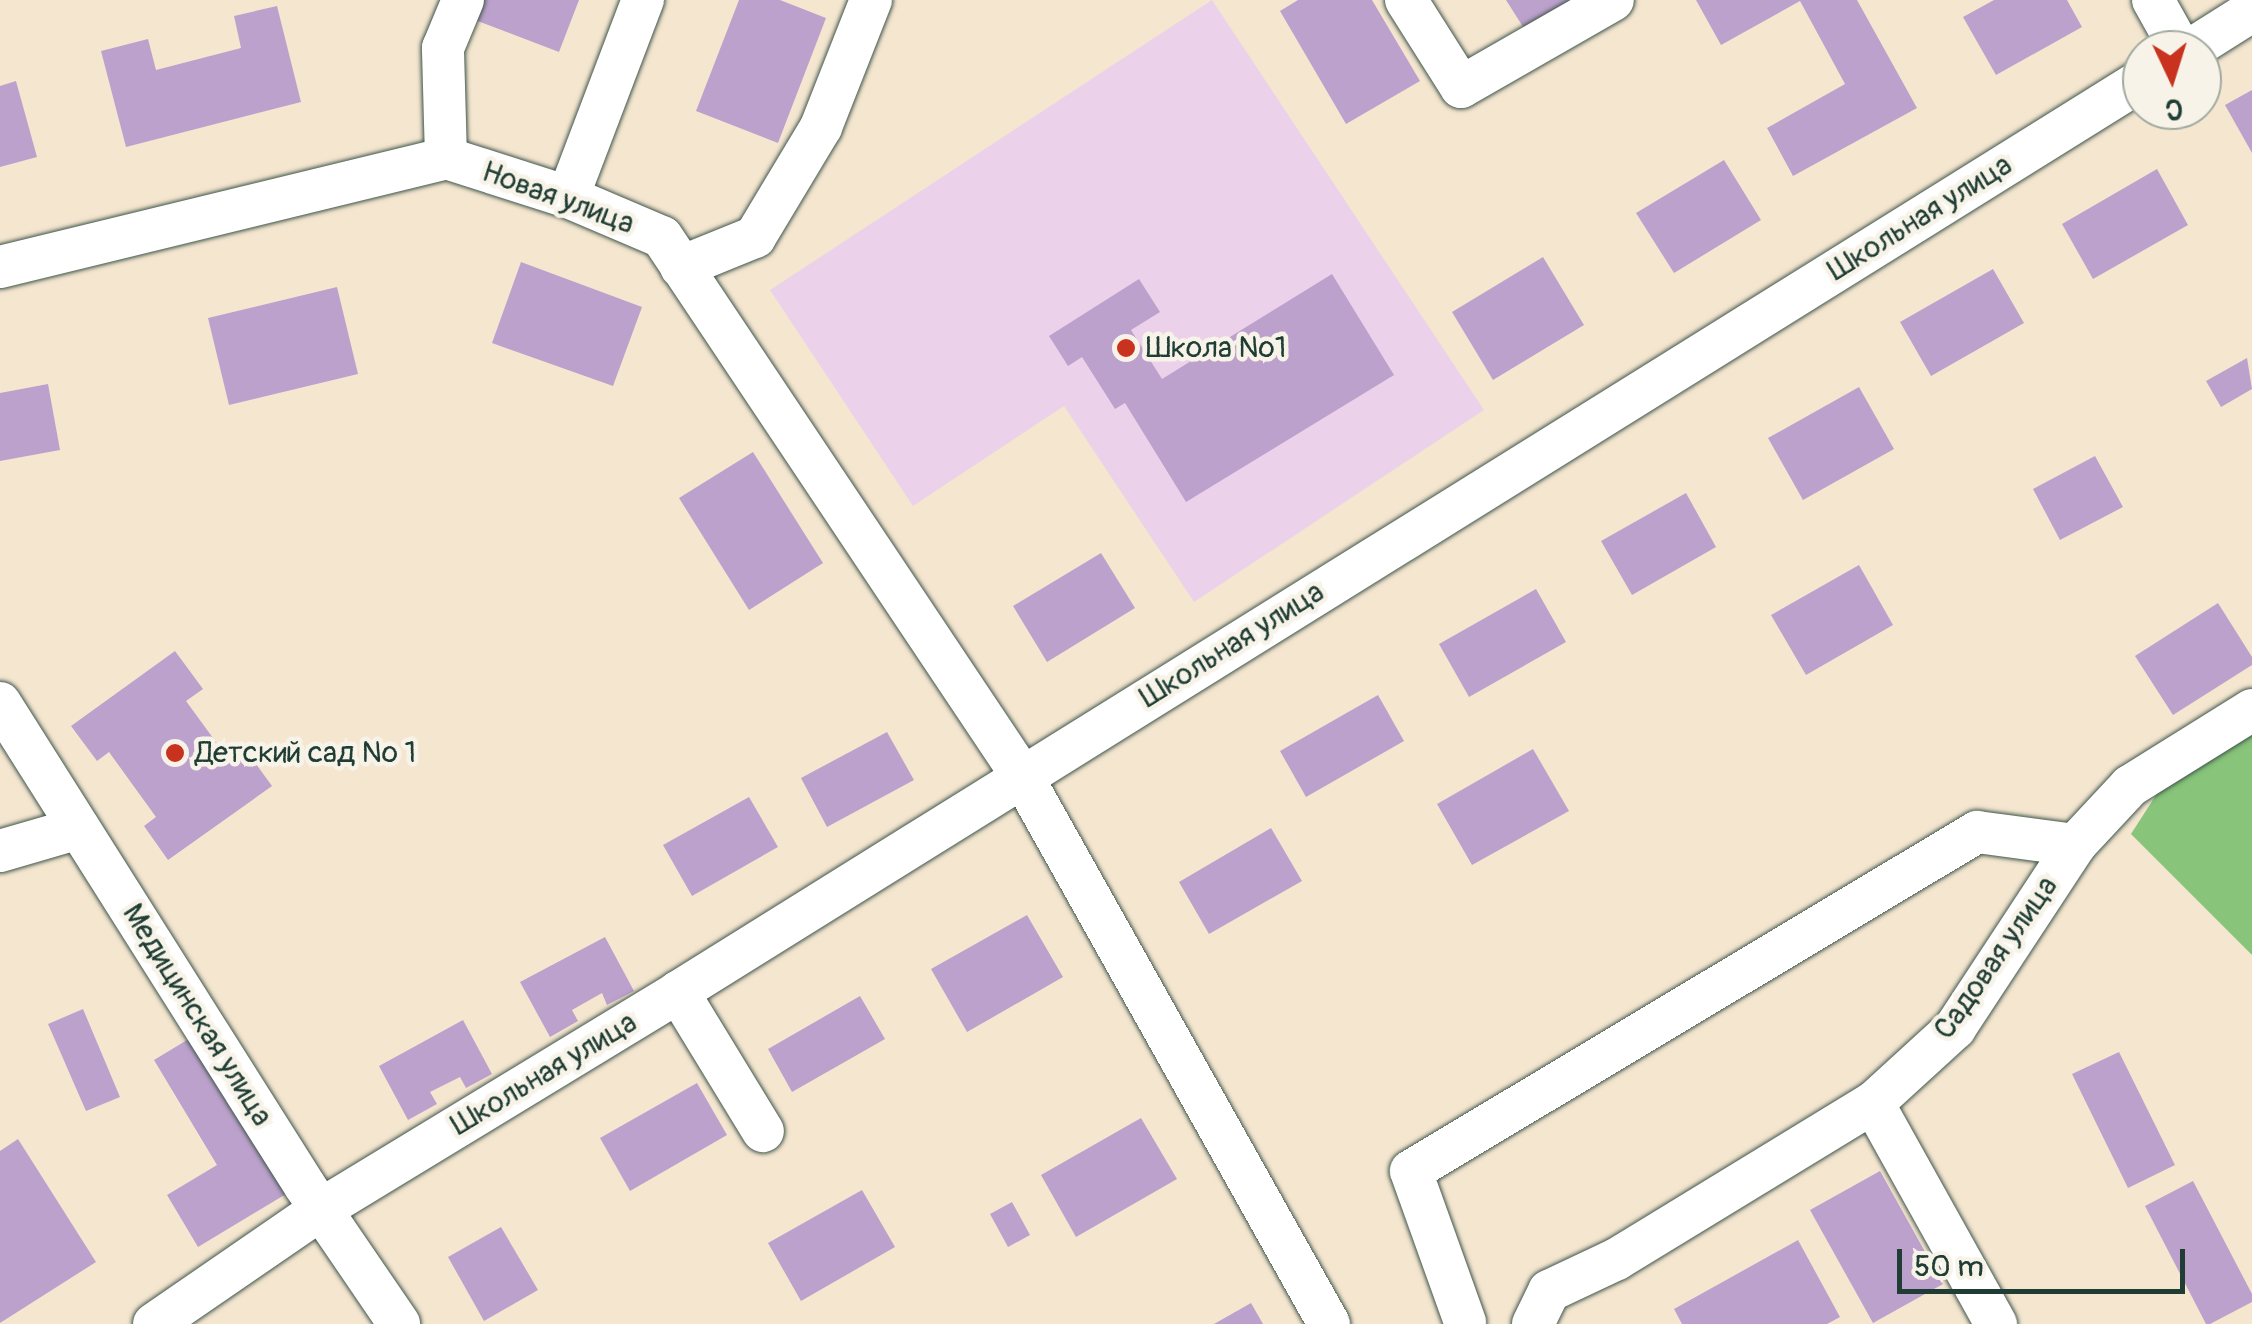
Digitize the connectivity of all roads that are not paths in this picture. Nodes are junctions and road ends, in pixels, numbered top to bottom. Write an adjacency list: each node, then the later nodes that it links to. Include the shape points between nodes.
1 (462, 0): 11 (street, via 443,48)
2 (643, 0): 12 (street)
3 (870, 0): 14 (street, via 821,127 755,237)
4 (1406, 0): 5 (street, via 1461,87)
5 (1613, 0)
6 (2152, 0): 8 (street)
7 (2252, 11): 9 (street)
8 (2169, 30)
9 (2222, 30)
10 (2122, 92): 17 (street, Школьная улица)
11 (446, 158): 12 (street, Новая улица); 13 (street, Новая улица)
12 (568, 197): 14 (street, Новая улица, via 662,237)
13 (0, 266)
14 (682, 267): 17 (street, Новая улица)
15 (0, 703): 18 (street, Медицинская улица)
16 (2252, 710): 19 (street, Садовая улица, via 2130,786)
17 (1022, 776): 21 (street, Школьная улица); 28 (street, Новая улица)
18 (78, 828): 20 (street); 24 (street, Медицинская улица)
19 (2075, 845): 22 (street, Садовая улица, via 1954,1028); 25 (street, via 1978,832 1410,1172)
20 (0, 851)
21 (678, 992): 23 (street); 24 (street, Школьная улица)
22 (1873, 1103): 29 (street, Садовая улица, via 1617,1260 1549,1291); 30 (street)
23 (764, 1131)
24 (320, 1210): 26 (street, Школьная улица); 27 (street, Медицинская улица)
25 (1472, 1323)
26 (154, 1324)
27 (399, 1324)
28 (1329, 1324)
29 (1533, 1324)
30 (1996, 1324)

